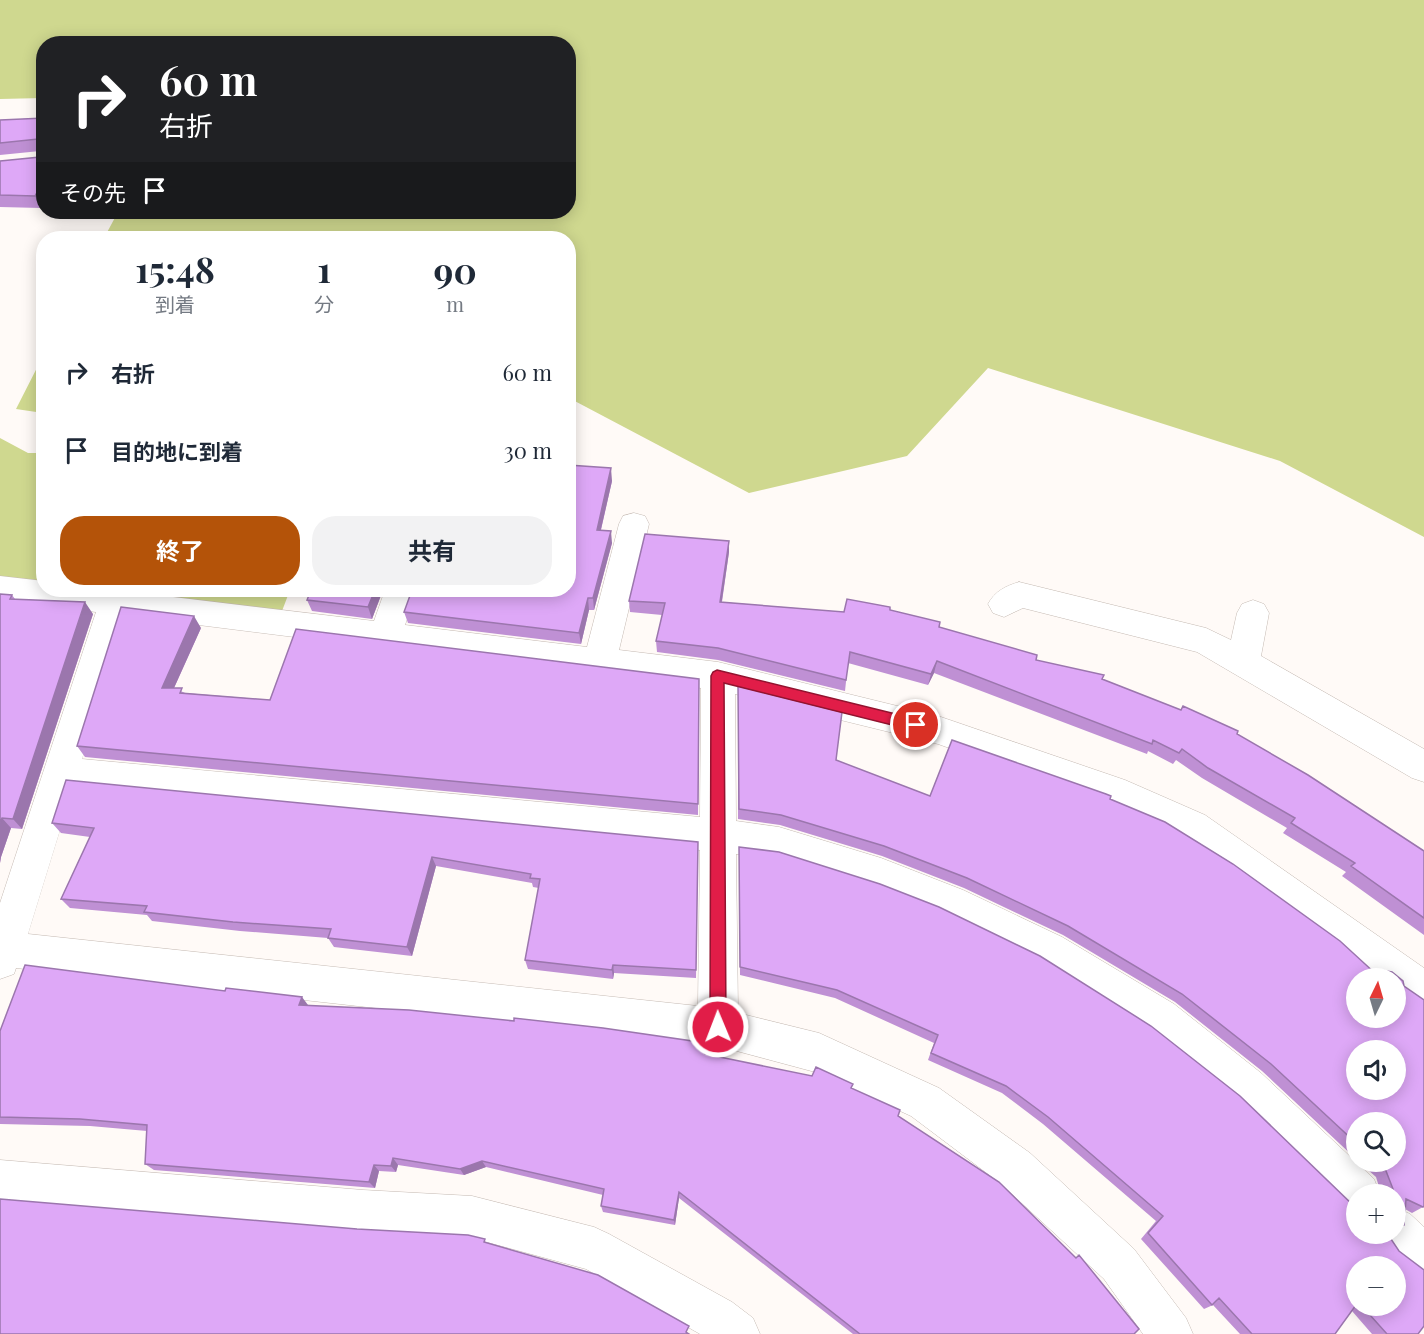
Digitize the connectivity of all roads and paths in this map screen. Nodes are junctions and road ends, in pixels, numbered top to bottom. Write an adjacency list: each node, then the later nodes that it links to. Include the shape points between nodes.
1 (634, 524): 10 (street)
2 (0, 588): 3 (street)
3 (36, 593)
4 (69, 597): 6 (street)
5 (399, 597): 9 (street)
6 (115, 603): 9 (street); 14 (street)
7 (1004, 604): 11 (street, via 1019,594 1206,641)
8 (1253, 613): 11 (street)
9 (385, 636): 10 (street)
10 (600, 662): 12 (street)
11 (1243, 662): 13 (street)
12 (717, 676): 15 (street); 17 (street, via 938,730 1113,791 1172,817 1192,826)
13 (1424, 767)
14 (61, 772): 15 (street); 16 (street)
15 (716, 835): 18 (street); 20 (street, via 779,843 881,875 950,902 1049,950 1160,1018 1239,1080)
16 (2, 955): 18 (street)
17 (1424, 991)
18 (718, 1027): 24 (street, via 819,1053 925,1102 1016,1168 1119,1264)
19 (0, 1181): 23 (street, via 472,1217 594,1249 716,1318)
20 (1348, 1184)
21 (1406, 1240): 22 (street)
22 (1424, 1257)
23 (737, 1334)
24 (1170, 1334)

